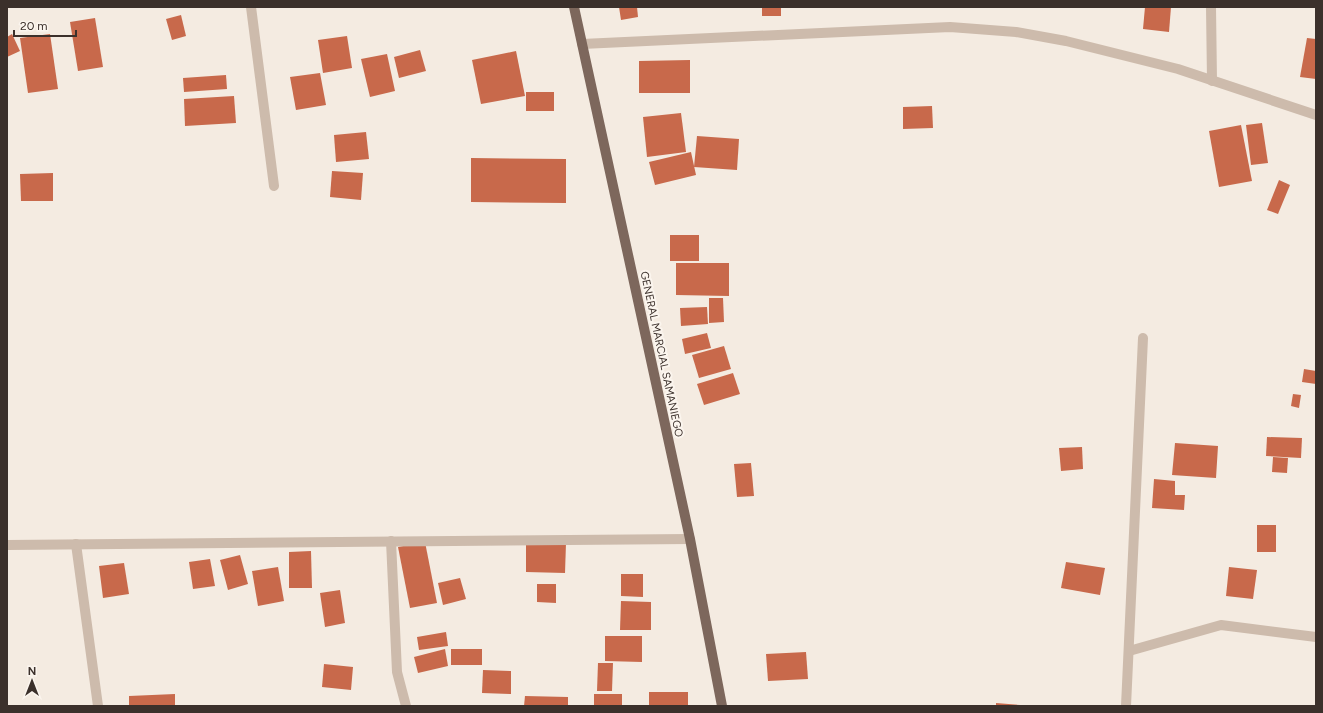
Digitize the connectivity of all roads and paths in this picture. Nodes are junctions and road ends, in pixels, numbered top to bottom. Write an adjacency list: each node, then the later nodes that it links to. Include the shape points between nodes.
1 (251, 7): 7 (street)
2 (574, 7): 4 (main road, GENERAL MARCIAL SAMANIEGO)
3 (1211, 7): 5 (street)
4 (582, 44): 5 (street, via 950,27 1016,32 1066,41 1178,69); 9 (main road, GENERAL MARCIAL SAMANIEGO)
5 (1212, 81): 6 (street)
6 (1316, 115)
7 (274, 186)
8 (1143, 338): 14 (street)
9 (690, 539): 10 (street); 17 (main road, GENERAL MARCIAL SAMANIEGO)
10 (391, 541): 12 (street); 16 (street, via 397,672)
11 (7, 544): 12 (street)
12 (76, 544): 15 (street)
13 (1316, 637): 14 (street, via 1220,625)
14 (1128, 651): 18 (street)
15 (98, 706)
16 (406, 706)
17 (722, 706)
18 (1126, 706)

